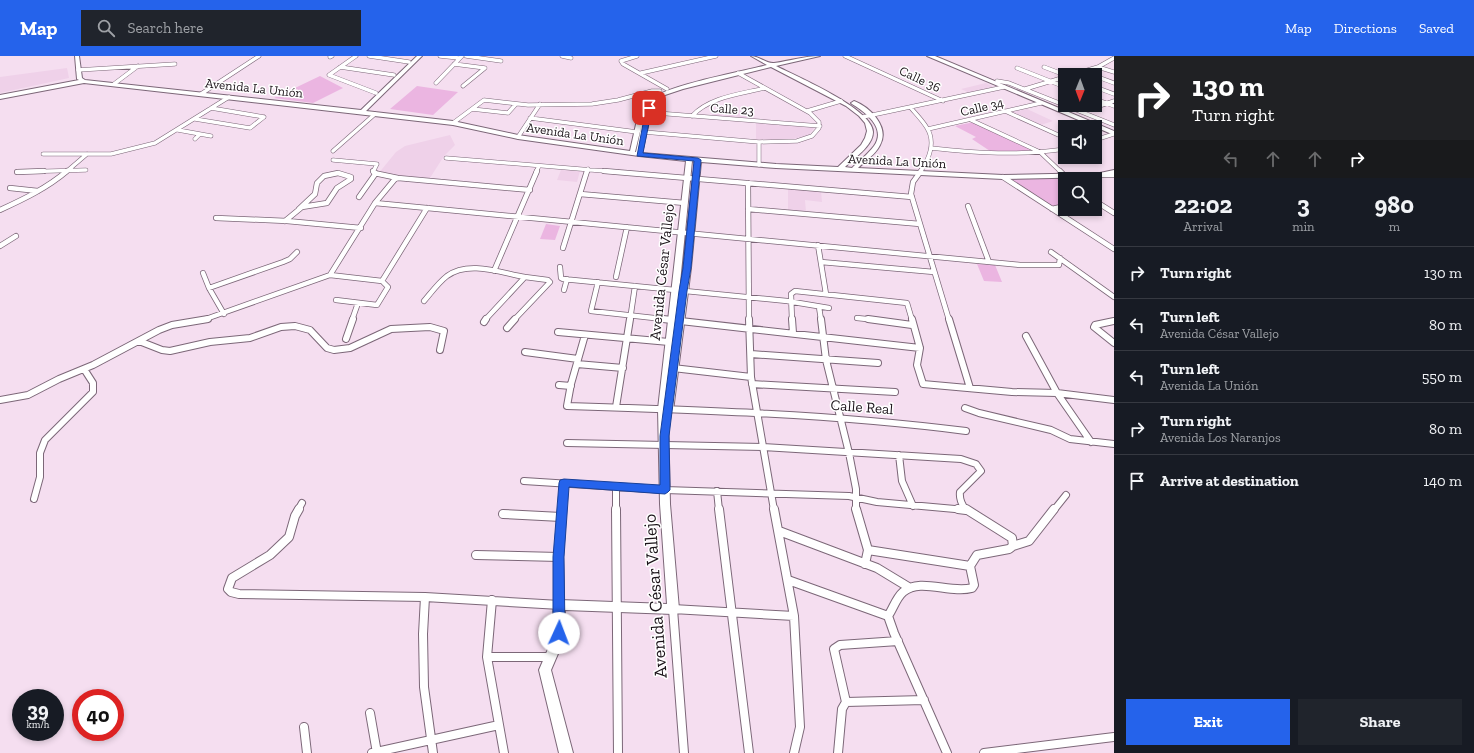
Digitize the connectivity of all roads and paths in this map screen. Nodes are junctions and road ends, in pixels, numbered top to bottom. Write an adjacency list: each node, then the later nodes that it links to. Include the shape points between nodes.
1 (77, 56): 34 (street)
2 (258, 56): 57 (street)
3 (356, 56): 29 (street)
4 (368, 56): 24 (street)
5 (415, 56): 24 (street)
6 (420, 56): 77 (street)
7 (440, 56): 19 (street)
8 (466, 56): 22 (street)
9 (562, 56): 20 (street)
10 (637, 56): 36 (street, via 621,61)
11 (716, 56): 36 (street)
12 (753, 56): 27 (street)
13 (762, 56): 27 (street)
14 (804, 56): 27 (street)
15 (818, 56): 27 (street)
16 (845, 56): 62 (street, Calle 36)
17 (930, 56): 50 (main road)
18 (937, 56): 43 (main road)
19 (460, 57): 26 (street)
20 (571, 58)
21 (1114, 58): 23 (street)
22 (501, 61)
23 (1112, 61): 31 (street)
24 (409, 62): 39 (street)
25 (175, 64): 28 (street)
26 (454, 64): 45 (street); 49 (street, via 485,68)
27 (772, 64): 37 (street); 52 (street); 61 (street); 82 (street, via 856,104)
28 (138, 66): 34 (street); 47 (street)
29 (340, 67): 39 (street); 56 (street, via 329,75)
30 (1044, 67): 38 (street)
31 (1098, 67): 33 (street); 35 (street)
32 (1017, 68): 44 (street)
33 (1094, 68)
34 (78, 70): 42 (street)
35 (1114, 72)
36 (641, 73): 52 (street)
37 (738, 73): 51 (street); 78 (street, via 666,92)
38 (1058, 73)
39 (394, 75): 56 (street)
40 (1102, 78): 46 (street)
41 (1058, 79): 44 (street)
42 (82, 80): 47 (street, Avenida La Unión); 59 (street, Avenida La Unión)
43 (997, 81): 53 (street); 91 (main road)
44 (1051, 82): 48 (street); 53 (street)
45 (436, 83)
46 (1114, 83)
47 (114, 84): 57 (street, Avenida La Unión)
48 (1058, 84)
49 (463, 86)
50 (1004, 87): 62 (street); 66 (main road)
51 (765, 88): 75 (street); 81 (street, via 706,105)
52 (667, 89): 55 (street)
53 (1025, 89): 64 (street)
54 (1102, 89): 58 (street)
55 (660, 91): 68 (street, via 592,104); 78 (street, via 648,100)
56 (376, 93): 77 (street)
57 (201, 94): 60 (street, Avenida La Unión)
58 (1114, 94)
59 (0, 96)
60 (229, 97): 72 (street); 77 (street, Avenida La Unión)
61 (841, 101): 75 (street); 83 (street)
62 (943, 101): 73 (street)
63 (1114, 101): 69 (street)
64 (1058, 102)
65 (1102, 102): 69 (street)
66 (1041, 103): 76 (street, Calle 34); 95 (main road)
67 (516, 104): 68 (street); 74 (street, via 484,100); 74 (street, via 508,113 503,114)
68 (540, 104): 84 (street)
69 (1107, 104): 70 (street); 71 (street)
70 (1102, 106)
71 (1114, 106)
72 (211, 108): 85 (street); 85 (street, via 264,117 250,128)
73 (911, 108): 82 (street); 90 (street)
74 (472, 109): 87 (street)
75 (807, 111): 89 (street, via 818,120)
76 (1006, 111): 86 (street, Calle 34); 97 (street)
77 (359, 112): 80 (street, Avenida La Unión)
78 (645, 112): 81 (street, Calle 23); 93 (street); 94 (street)
79 (1082, 112): 88 (street)
80 (375, 114): 87 (street, Avenida La Unión); 105 (street)
81 (692, 116): 89 (street, Calle 23)
82 (872, 116): 83 (street); 119 (street, via 880,130 879,142)
83 (863, 117): 117 (street, via 870,131 869,141)
84 (530, 118): 93 (street); 99 (street)
85 (195, 119): 92 (street)
86 (971, 120): 90 (street, Calle 34); 106 (street)
87 (453, 123): 99 (street, Avenida La Unión)
88 (1114, 125)
89 (820, 126): 102 (street, via 813,135 800,140)
90 (928, 129): 103 (street)
91 (1114, 129)
92 (178, 130): 96 (street); 109 (street, via 153,144 111,154)
93 (637, 132): 107 (street)
94 (644, 132): 102 (street); 110 (street)
95 (1114, 133): 100 (street)
96 (200, 134): 98 (street); 101 (street)
97 (1058, 135)
98 (211, 136)
99 (518, 137): 107 (street, Avenida La Unión)
100 (1102, 137)
101 (195, 138)
102 (759, 142): 114 (street)
103 (931, 148): 106 (street, via 973,152); 125 (street, via 928,161)
104 (1058, 150): 106 (street)
105 (333, 151)
106 (1040, 152): 122 (street)
107 (632, 153): 110 (street, Avenida La Unión)
108 (43, 154): 109 (street)
109 (87, 154): 120 (street)
110 (639, 154): 112 (street, Avenida La Unión)
111 (446, 158): 115 (street)
112 (694, 159): 114 (street, Avenida La Unión); 131 (street, Avenida César Vallejo); 133 (street, Avenida César Vallejo)
113 (333, 160): 124 (street, via 377,164 373,172)
114 (759, 165): 117 (street, Avenida La Unión)
115 (539, 166): 116 (street); 136 (street)
116 (588, 169): 131 (street); 138 (street)
117 (840, 169): 119 (street, Avenida La Unión)
118 (86, 170): 120 (street)
119 (853, 170): 125 (street, Avenida La Unión)
120 (68, 171): 121 (street); 137 (street)
121 (17, 172)
122 (1061, 172)
123 (1114, 172): 126 (street, Avenida La Unión)
124 (376, 173): 130 (street); 139 (street)
125 (920, 173): 129 (street, Avenida La Unión); 140 (street, via 912,185)
126 (1102, 175)
127 (1102, 175): 128 (street)
128 (1114, 175)
129 (1003, 177): 132 (street, Avenida La Unión); 149 (street)
130 (398, 178): 136 (street); 141 (street)
131 (688, 178): 133 (street); 142 (street, Avenida César Vallejo)
132 (1058, 178)
133 (696, 179): 134 (street); 160 (street, Avenida César Vallejo)
134 (748, 183): 140 (street); 148 (street)
135 (10, 188): 137 (street)
136 (530, 190): 152 (street)
137 (38, 191): 150 (street)
138 (580, 194): 142 (street); 155 (street)
139 (359, 197)
140 (912, 197): 156 (street)
141 (375, 203): 145 (street); 158 (street)
142 (685, 204): 159 (street, Avenida César Vallejo)
143 (1102, 205): 151 (street)
144 (968, 206): 172 (street)
145 (427, 208): 152 (street); 181 (street)
146 (1058, 208): 149 (street)
147 (299, 209): 147 (street, via 315,194 316,186 324,176 340,173 351,177 337,188 327,203); 154 (street)
148 (748, 209): 156 (street); 162 (street)
149 (1052, 209): 166 (street)
150 (0, 210)
151 (1114, 213)
152 (519, 216): 155 (street); 174 (street)
153 (216, 218): 154 (street)
154 (286, 221): 158 (street)
155 (571, 222): 157 (street); 165 (street)
156 (920, 224): 169 (street)
157 (627, 227): 159 (street); 179 (street)
158 (360, 228): 177 (street)
159 (682, 232): 160 (street); 186 (street, Avenida César Vallejo)
160 (691, 233): 162 (street); 186 (street, Avenida César Vallejo, via 687,268)
161 (16, 236): 164 (street)
162 (748, 238): 163 (street); 191 (street)
163 (818, 245): 169 (street); 171 (street)
164 (0, 246)
165 (563, 248)
166 (1114, 249)
167 (297, 252): 184 (street, via 283,262)
168 (1051, 252): 170 (street)
169 (929, 256): 172 (street); 175 (street)
170 (1060, 258): 172 (street, via 1060,264 1057,265); 188 (street)
171 (821, 262): 175 (street); 189 (street)
172 (989, 262)
173 (560, 267): 180 (street, via 561,278)
174 (494, 272): 178 (street); 193 (street, via 470,269 456,271 450,274)
175 (934, 272): 231 (street)
176 (203, 273): 184 (street)
177 (330, 275): 181 (street); 198 (street)
178 (525, 277): 203 (street); 205 (street, via 550,282)
179 (616, 277)
180 (567, 279): 182 (street); 185 (street)
181 (382, 282): 195 (street, via 388,286 377,305)
182 (598, 282): 183 (street); 199 (street, via 591,311)
183 (635, 286): 186 (street); 199 (street)
184 (209, 288): 198 (street)
185 (564, 290)
186 (679, 291): 191 (street); 202 (street, Avenida César Vallejo)
187 (1114, 292): 188 (street)
188 (1108, 293): 190 (street)
189 (826, 294): 194 (street, via 795,291 791,294); 204 (street, via 907,303)
190 (1114, 297)
191 (749, 298): 194 (street); 206 (street)
192 (336, 300): 195 (street)
193 (424, 302)
194 (790, 302): 196 (street); 208 (street)
195 (358, 303): 212 (street)
196 (819, 307): 197 (street); 210 (street)
197 (829, 308)
198 (224, 314): 214 (street, via 206,320 172,325)
199 (631, 316): 202 (street); 213 (street)
200 (856, 318): 204 (street)
201 (1114, 320): 216 (street, via 1094,327)
202 (676, 321): 206 (street); 215 (street, Avenida César Vallejo); 225 (street, Avenida César Vallejo)
203 (484, 322)
204 (912, 325): 217 (street)
205 (507, 328)
206 (749, 329): 208 (street); 220 (street)
207 (558, 332): 209 (street)
208 (793, 333): 210 (street)
209 (585, 335): 213 (street); 222 (street)
210 (822, 335): 217 (street); 221 (street)
211 (1026, 336): 233 (street)
212 (346, 339)
213 (627, 339): 215 (street); 224 (street)
214 (139, 340): 218 (street, via 162,350 179,351 210,342 250,338 281,327 295,326 310,330 327,348 334,350 350,348 391,329 430,327 444,331); 226 (street)
215 (670, 342): 238 (street, Avenida César Vallejo)
216 (1114, 343)
217 (920, 348): 231 (street, via 917,365 923,384)
218 (440, 350)
219 (525, 352): 222 (street)
220 (751, 354): 221 (street); 227 (street)
221 (826, 360): 223 (street); 230 (street)
222 (578, 362): 224 (street); 229 (street)
223 (878, 363)
224 (622, 368): 236 (street)
225 (673, 368): 227 (street); 238 (street, Avenida César Vallejo)
226 (84, 369): 234 (street, via 28,395); 257 (street, via 92,379 93,392 45,440 40,453 40,477)
227 (752, 381): 230 (street); 239 (street)
228 (559, 385): 229 (street)
229 (571, 386): 236 (street, Calle Real, via 567,406)
230 (833, 388): 232 (street); 240 (street)
231 (970, 388): 233 (street)
232 (895, 392)
233 (1056, 393): 235 (street); 243 (street)
234 (0, 400)
235 (1114, 400)
236 (616, 408): 238 (street, Calle Real)
237 (965, 408): 243 (street, via 1051,430 1070,439)
238 (665, 409): 239 (street, Calle Real); 242 (street, Avenida César Vallejo)
239 (756, 412): 240 (street, Calle Real); 246 (street)
240 (840, 419): 241 (street, Calle Real); 247 (street)
241 (966, 431)
242 (664, 440): 244 (street); 246 (street); 252 (street, Avenida César Vallejo)
243 (1091, 442): 245 (street)
244 (567, 443)
245 (1114, 444)
246 (763, 447): 247 (street); 254 (street)
247 (849, 453): 248 (street); 256 (street)
248 (899, 455): 259 (street, via 902,481); 260 (street, via 961,459 976,463 981,472 960,492 961,504)
249 (524, 481): 250 (street)
250 (564, 483): 251 (street); 262 (street)
251 (616, 487): 252 (street); 275 (street)
252 (665, 490): 253 (street); 276 (street, Avenida César Vallejo)
253 (717, 491): 254 (street); 277 (street)
254 (772, 493): 256 (street); 263 (street)
255 (1066, 495): 264 (street, via 1029,541)
256 (856, 497): 259 (street); 265 (street, via 856,509)
257 (34, 499)
258 (302, 503): 272 (street, via 289,537 270,555 232,578 228,589 231,592)
259 (913, 506): 260 (street)
260 (966, 510): 264 (street, via 1006,533 1012,538)
261 (503, 514): 262 (street)
262 (562, 517): 267 (street)
263 (779, 531): 268 (street); 270 (street)
264 (1012, 546): 269 (street, via 1009,549 979,554)
265 (868, 550): 268 (street); 269 (street)
266 (476, 555): 267 (street)
267 (559, 557): 274 (street)
268 (865, 564): 271 (street, via 877,568)
269 (970, 566): 271 (street, via 974,585 967,590 921,586)
270 (788, 580): 278 (street); 279 (street)
271 (910, 588): 279 (street, via 903,592)
272 (425, 597): 273 (street); 289 (street, via 424,687)
273 (492, 600): 274 (street); 281 (street)
274 (560, 606): 275 (street); 282 (street, via 557,642)
275 (617, 608): 276 (street); 296 (street)
276 (673, 609): 277 (street); 297 (street, Avenida César Vallejo)
277 (731, 612): 278 (street); 298 (street)
278 (794, 616): 299 (street, via 800,727)
279 (888, 616): 280 (street)
280 (898, 641): 283 (street); 284 (street, via 840,646 834,649)
281 (487, 657): 282 (street); 286 (street)
282 (550, 658): 295 (street, via 546,675)
283 (924, 700): 284 (street); 301 (street)
284 (846, 702): 300 (street, via 842,709)
285 (370, 713): 292 (street)
286 (499, 725): 289 (street); 294 (street)
287 (304, 727): 291 (street)
288 (1114, 737): 290 (street)
289 (431, 740): 292 (street); 293 (street)
290 (1012, 751): 302 (street)
291 (307, 753)
292 (375, 753)
293 (433, 753)
294 (504, 753)
295 (566, 753)
296 (618, 753)
297 (684, 753)
298 (749, 753)
299 (794, 753)
300 (838, 753)
301 (947, 753)
302 (984, 753)

